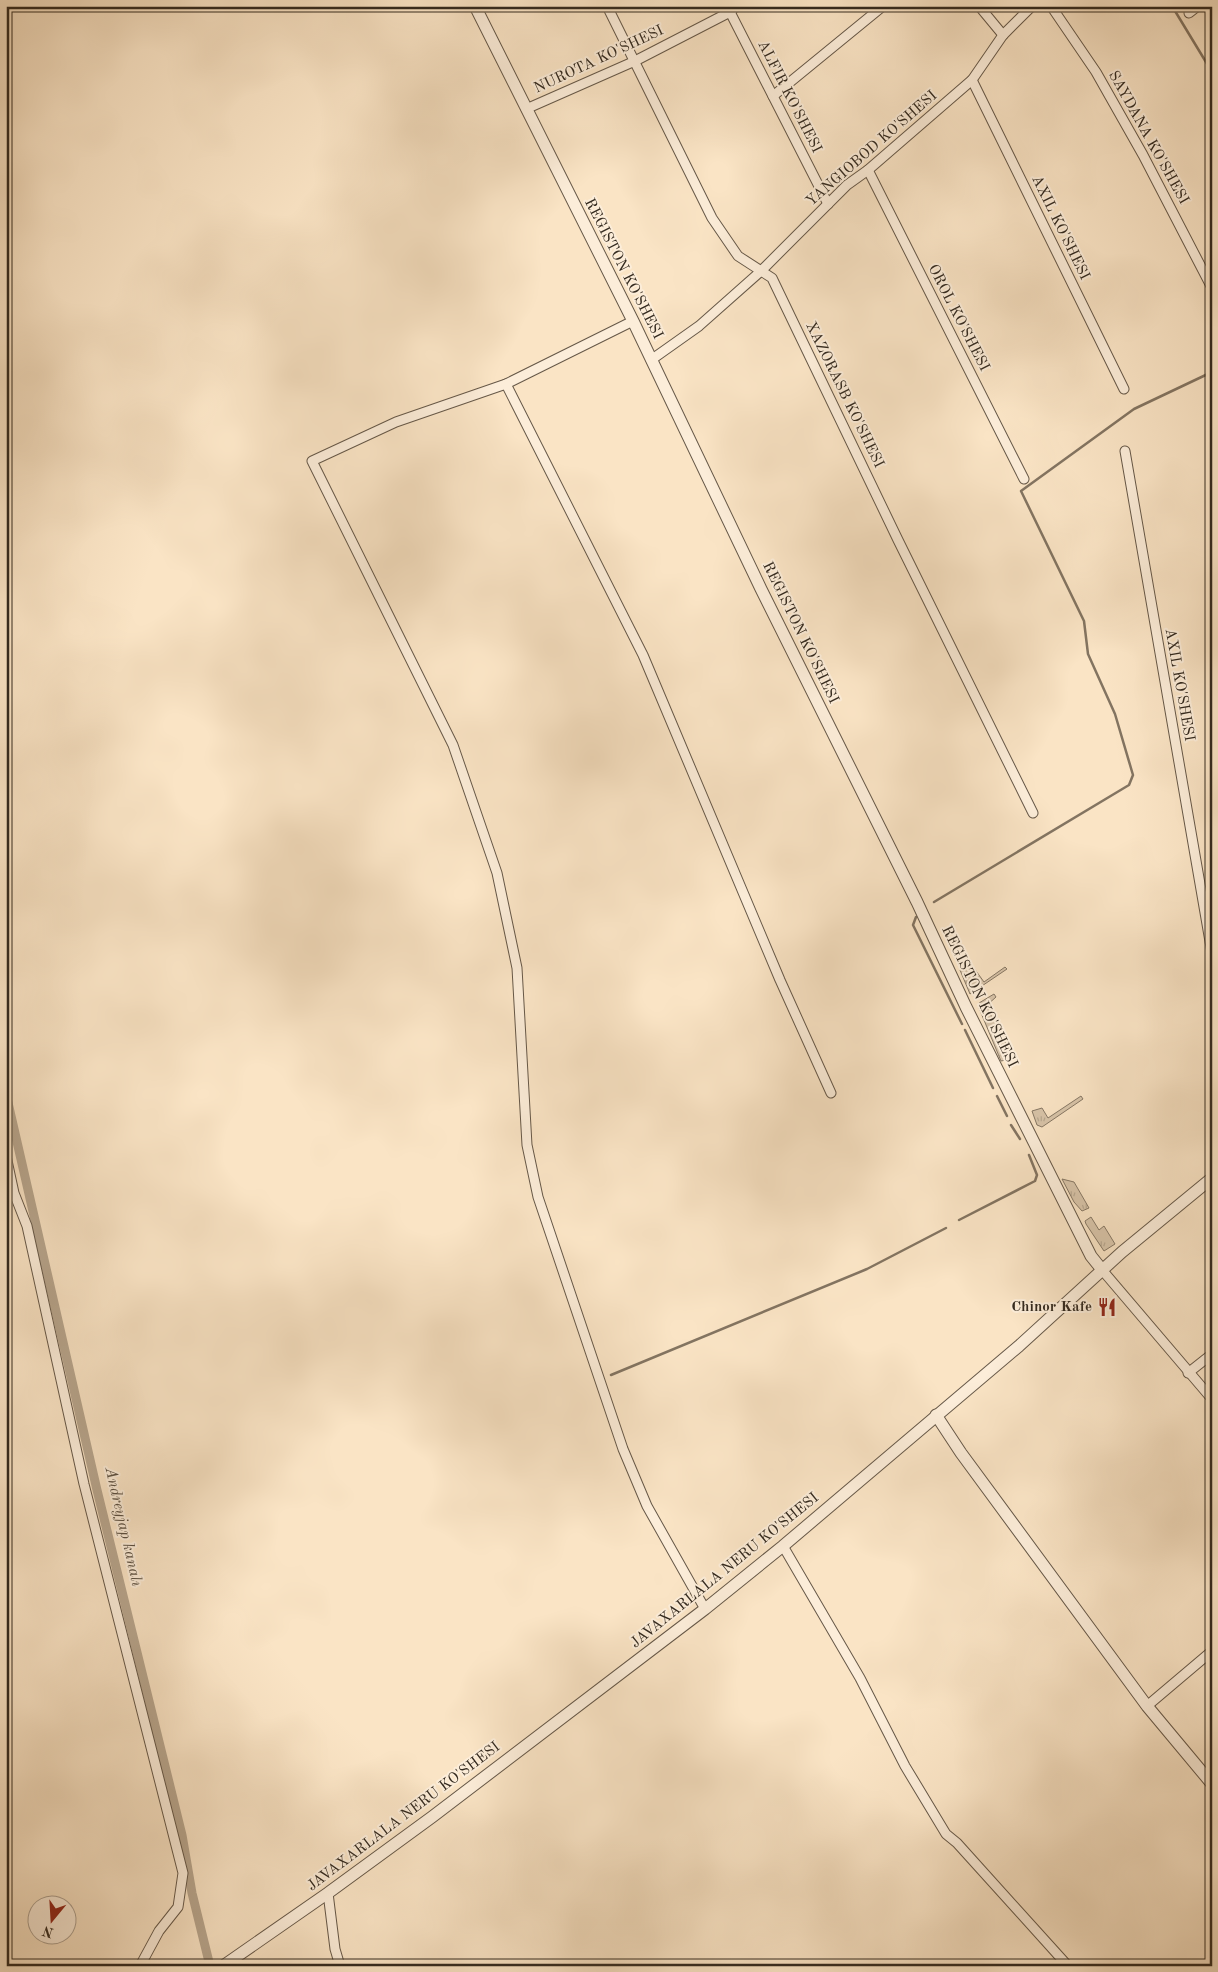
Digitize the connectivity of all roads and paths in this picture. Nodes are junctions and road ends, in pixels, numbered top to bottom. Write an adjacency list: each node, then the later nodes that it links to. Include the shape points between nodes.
1 (476, 6): 15 (street, REGISTON KO'SHESI)
2 (607, 6): 12 (street, XAZORASB KO'SHESI)
3 (722, 6): 9 (street, ALFIR KO'SHESI)
4 (883, 6): 14 (street)
5 (979, 6): 11 (street)
6 (1032, 6): 11 (street, YANGIOBOD KO'SHESI)
7 (1051, 6): 19 (street, SAYDANA KO'SHESI, via 1096,72)
8 (1198, 6): 10 (street)
9 (733, 9): 12 (street, NUROTA KO'SHESI); 14 (street, ALFIR KO'SHESI)
10 (1189, 12)
11 (1003, 35): 13 (street, YANGIOBOD KO'SHESI)
12 (634, 61): 15 (street, NUROTA KO'SHESI); 18 (street, XAZORASB KO'SHESI, via 712,218 738,256)
13 (972, 80): 16 (street, YANGIOBOD KO'SHESI); 23 (street, AXIL KO'SHESI)
14 (773, 96): 17 (street, ALFIR KO'SHESI)
15 (526, 109): 20 (street, REGISTON KO'SHESI)
16 (868, 170): 17 (street, YANGIOBOD KO'SHESI); 25 (street, OROL KO'SHESI)
17 (828, 204): 18 (street, YANGIOBOD KO'SHESI)
18 (761, 271): 21 (street, YANGIOBOD KO'SHESI, via 699,326); 26 (street, XAZORASB KO'SHESI, via 772,278)
19 (1212, 288)
20 (633, 321): 21 (street, REGISTON KO'SHESI); 22 (street)
21 (651, 360): 31 (street, REGISTON KO'SHESI, via 971,1016 1091,1256)
22 (506, 384): 28 (street, via 643,654); 37 (street, via 396,422 312,461 452,745 497,873 517,968 527,1146 538,1197 623,1449 647,1506)
23 (1124, 389)
24 (1125, 451): 27 (street, AXIL KO'SHESI)
25 (1024, 479)
26 (1033, 813)
27 (1212, 953)
28 (831, 1093)
29 (6, 1156): 42 (street, via 14,1193 27,1226 84,1484 183,1873 178,1907 159,1930)
30 (1212, 1178): 31 (street, JAVAXARLALA NERU KO'SHESI)
31 (1103, 1271): 33 (street); 35 (street, JAVAXARLALA NERU KO'SHESI)
32 (1212, 1354): 33 (street)
33 (1188, 1372): 34 (street)
34 (1212, 1399)
35 (936, 1415): 36 (street, JAVAXARLALA NERU KO'SHESI); 39 (street)
36 (784, 1546): 37 (street, JAVAXARLALA NERU KO'SHESI); 45 (street, via 946,1834)
37 (705, 1609): 41 (street, JAVAXARLALA NERU KO'SHESI)
38 (1212, 1651): 39 (street)
39 (1147, 1706): 40 (street)
40 (1212, 1784)
41 (328, 1893): 43 (street, JAVAXARLALA NERU KO'SHESI); 44 (street)
42 (140, 1966)
43 (223, 1966)
44 (340, 1966)
45 (1068, 1966)

